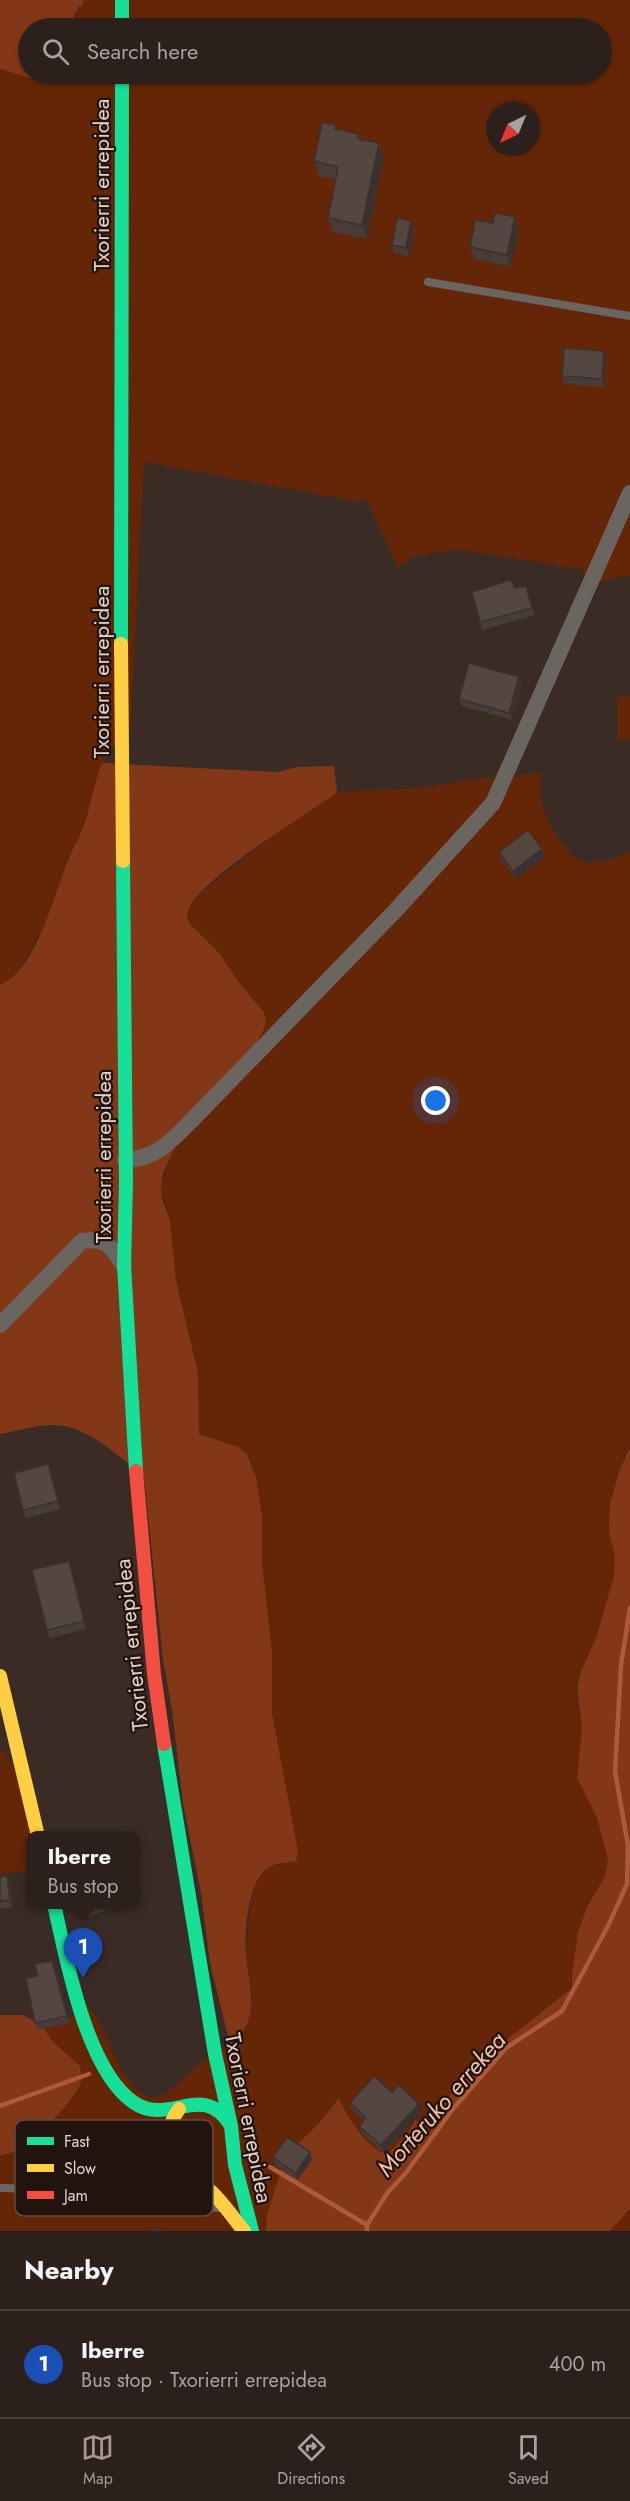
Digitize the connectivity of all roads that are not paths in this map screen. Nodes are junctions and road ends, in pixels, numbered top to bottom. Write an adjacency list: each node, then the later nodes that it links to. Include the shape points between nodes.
1 (122, 0): 2 (street)
2 (122, 18)
3 (122, 84): 7 (street, Txorierri errepidea)
4 (428, 282): 5 (lane)
5 (630, 316)
6 (630, 493): 7 (street, via 493,803 395,911 193,1119 163,1148 141,1160)
7 (125, 1160): 8 (street, Txorierri errepidea)
8 (124, 1265): 9 (street, via 108,1244 97,1239 82,1241); 13 (street, Txorierri errepidea, via 132,1424 154,1674)
9 (0, 1325)
10 (0, 1676): 11 (street)
11 (37, 1831)
12 (55, 1909): 14 (street, via 84,2018 110,2078 135,2103 158,2110)
13 (215, 2054): 14 (street, via 210,2075); 16 (street, Txorierri errepidea)
14 (193, 2098): 15 (street); 16 (street, via 216,2108)
15 (173, 2120)
16 (231, 2126): 17 (street, Txorierri errepidea)
17 (235, 2165): 18 (street, via 227,2182); 25 (street, Txorierri errepidea)
18 (213, 2187)
19 (0, 2188): 20 (lane)
20 (15, 2189)
21 (213, 2196): 23 (street)
22 (213, 2208): 23 (lane)
23 (227, 2209): 24 (street)
24 (244, 2231)
25 (252, 2231)

